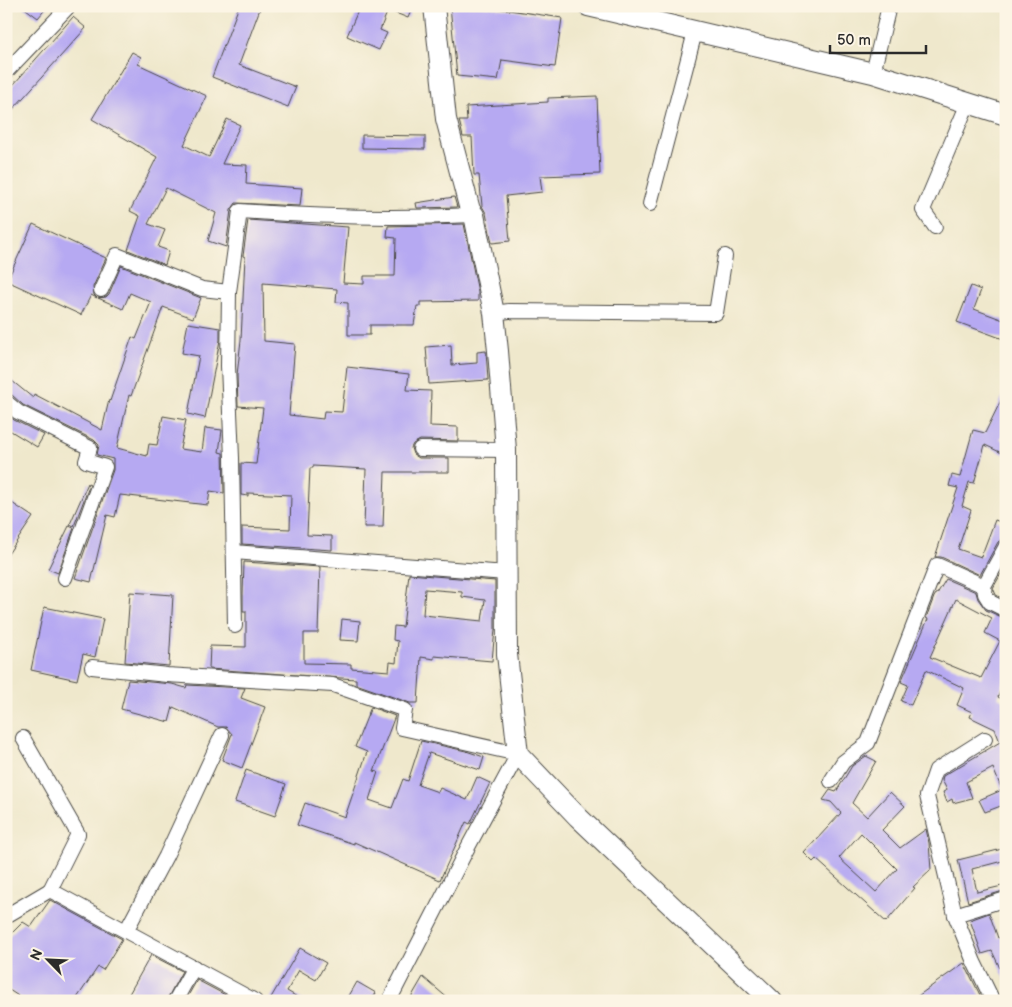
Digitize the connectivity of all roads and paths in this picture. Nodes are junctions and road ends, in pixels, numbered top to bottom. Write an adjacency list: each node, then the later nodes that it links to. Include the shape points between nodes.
1 (434, 6): 11 (street, via 446,119)
2 (588, 6): 5 (street)
3 (889, 6): 7 (street)
4 (65, 7): 6 (street)
5 (695, 32): 7 (street); 10 (street)
6 (6, 72)
7 (874, 73): 8 (street)
8 (968, 103): 9 (street); 12 (street, via 923,210)
9 (1005, 111)
10 (650, 204)
11 (474, 215): 15 (street, via 405,218 240,211); 16 (street)
12 (935, 227)
13 (725, 256): 16 (street, via 716,313)
14 (101, 290): 15 (street, via 117,255 202,289)
15 (229, 292): 21 (street)
16 (494, 313): 19 (street)
17 (6, 402): 23 (street, via 18,412 90,448 86,460 105,467)
18 (420, 449): 19 (street)
19 (506, 450): 22 (street)
20 (1006, 546): 24 (street)
21 (234, 552): 22 (street); 26 (street)
22 (506, 573): 31 (street, via 508,654)
23 (65, 578)
24 (984, 586): 25 (street, via 990,602); 32 (street, via 937,565 868,743 843,762)
25 (1006, 610)
26 (235, 626)
27 (92, 667): 31 (street, via 333,685 405,710 402,728)
28 (222, 735): 37 (street, via 166,856)
29 (23, 738): 33 (street, via 78,834)
30 (985, 739): 35 (street, via 936,770 927,796)
31 (518, 754): 41 (street); 42 (street, via 578,816)
32 (831, 781)
33 (50, 890): 36 (street); 37 (street)
34 (1006, 899): 35 (street)
35 (955, 915): 43 (street)
36 (6, 916)
37 (126, 931): 38 (street)
38 (194, 967): 39 (street); 40 (street)
39 (175, 1001)
40 (255, 1001)
41 (389, 1001)
42 (772, 1001)
43 (993, 1001)

